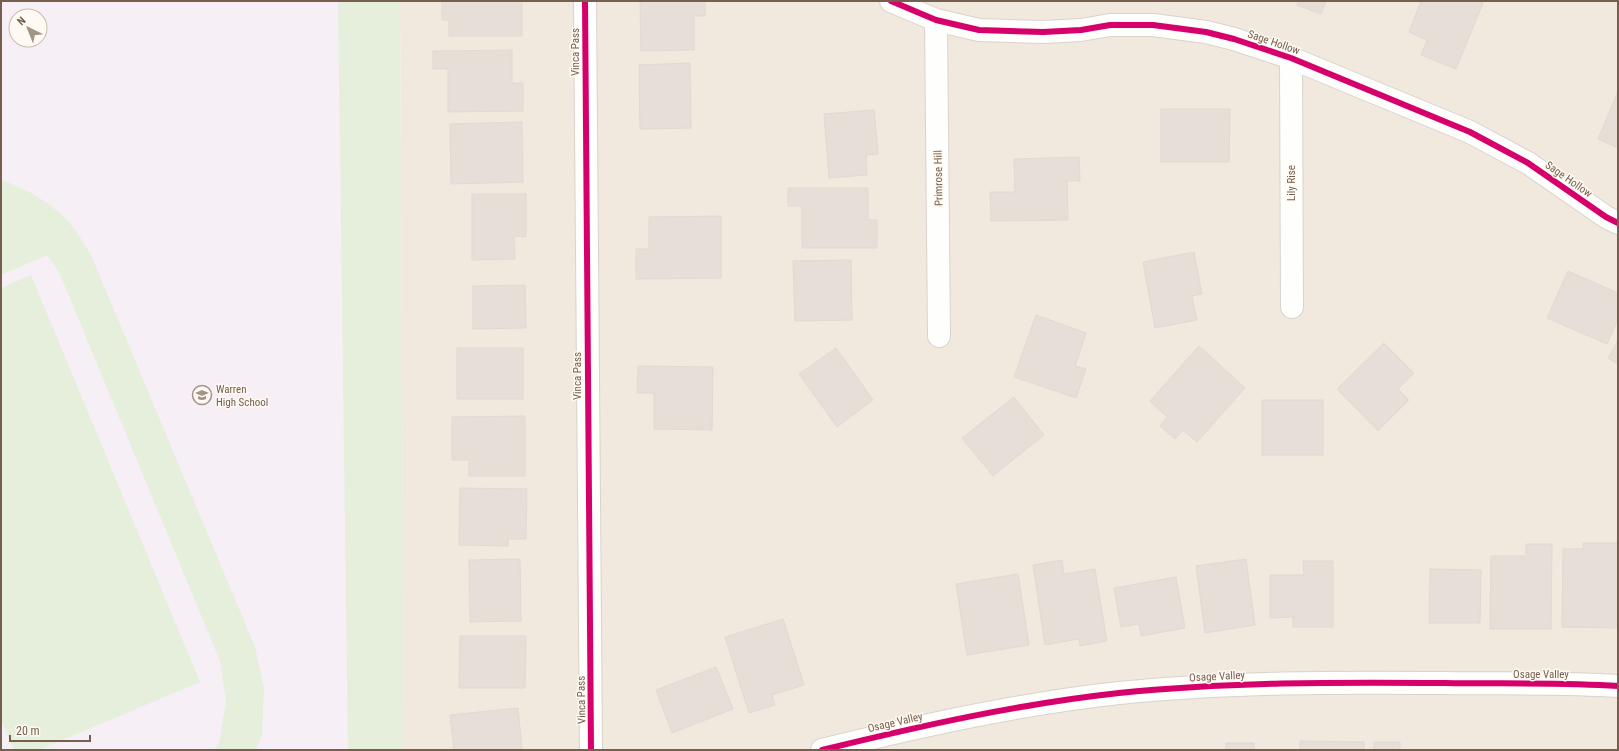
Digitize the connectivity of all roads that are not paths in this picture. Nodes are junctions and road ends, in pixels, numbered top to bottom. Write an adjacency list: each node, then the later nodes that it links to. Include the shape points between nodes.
1 (585, 1): 9 (street, Vinca Pass)
2 (891, 1): 3 (street, Sage Hollow)
3 (936, 20): 4 (street, Sage Hollow, via 979,30 1011,32 1066,31 1110,25 1153,25 1206,32); 7 (street, Primrose Hill)
4 (1291, 58): 5 (street, Sage Hollow, via 1470,132 1528,163); 6 (street, Lily Rise)
5 (1618, 223)
6 (1292, 307)
7 (939, 336)
8 (1618, 686): 10 (street, Osage Valley, via 1308,682 1189,687 996,711)
9 (591, 750)
10 (822, 750)

